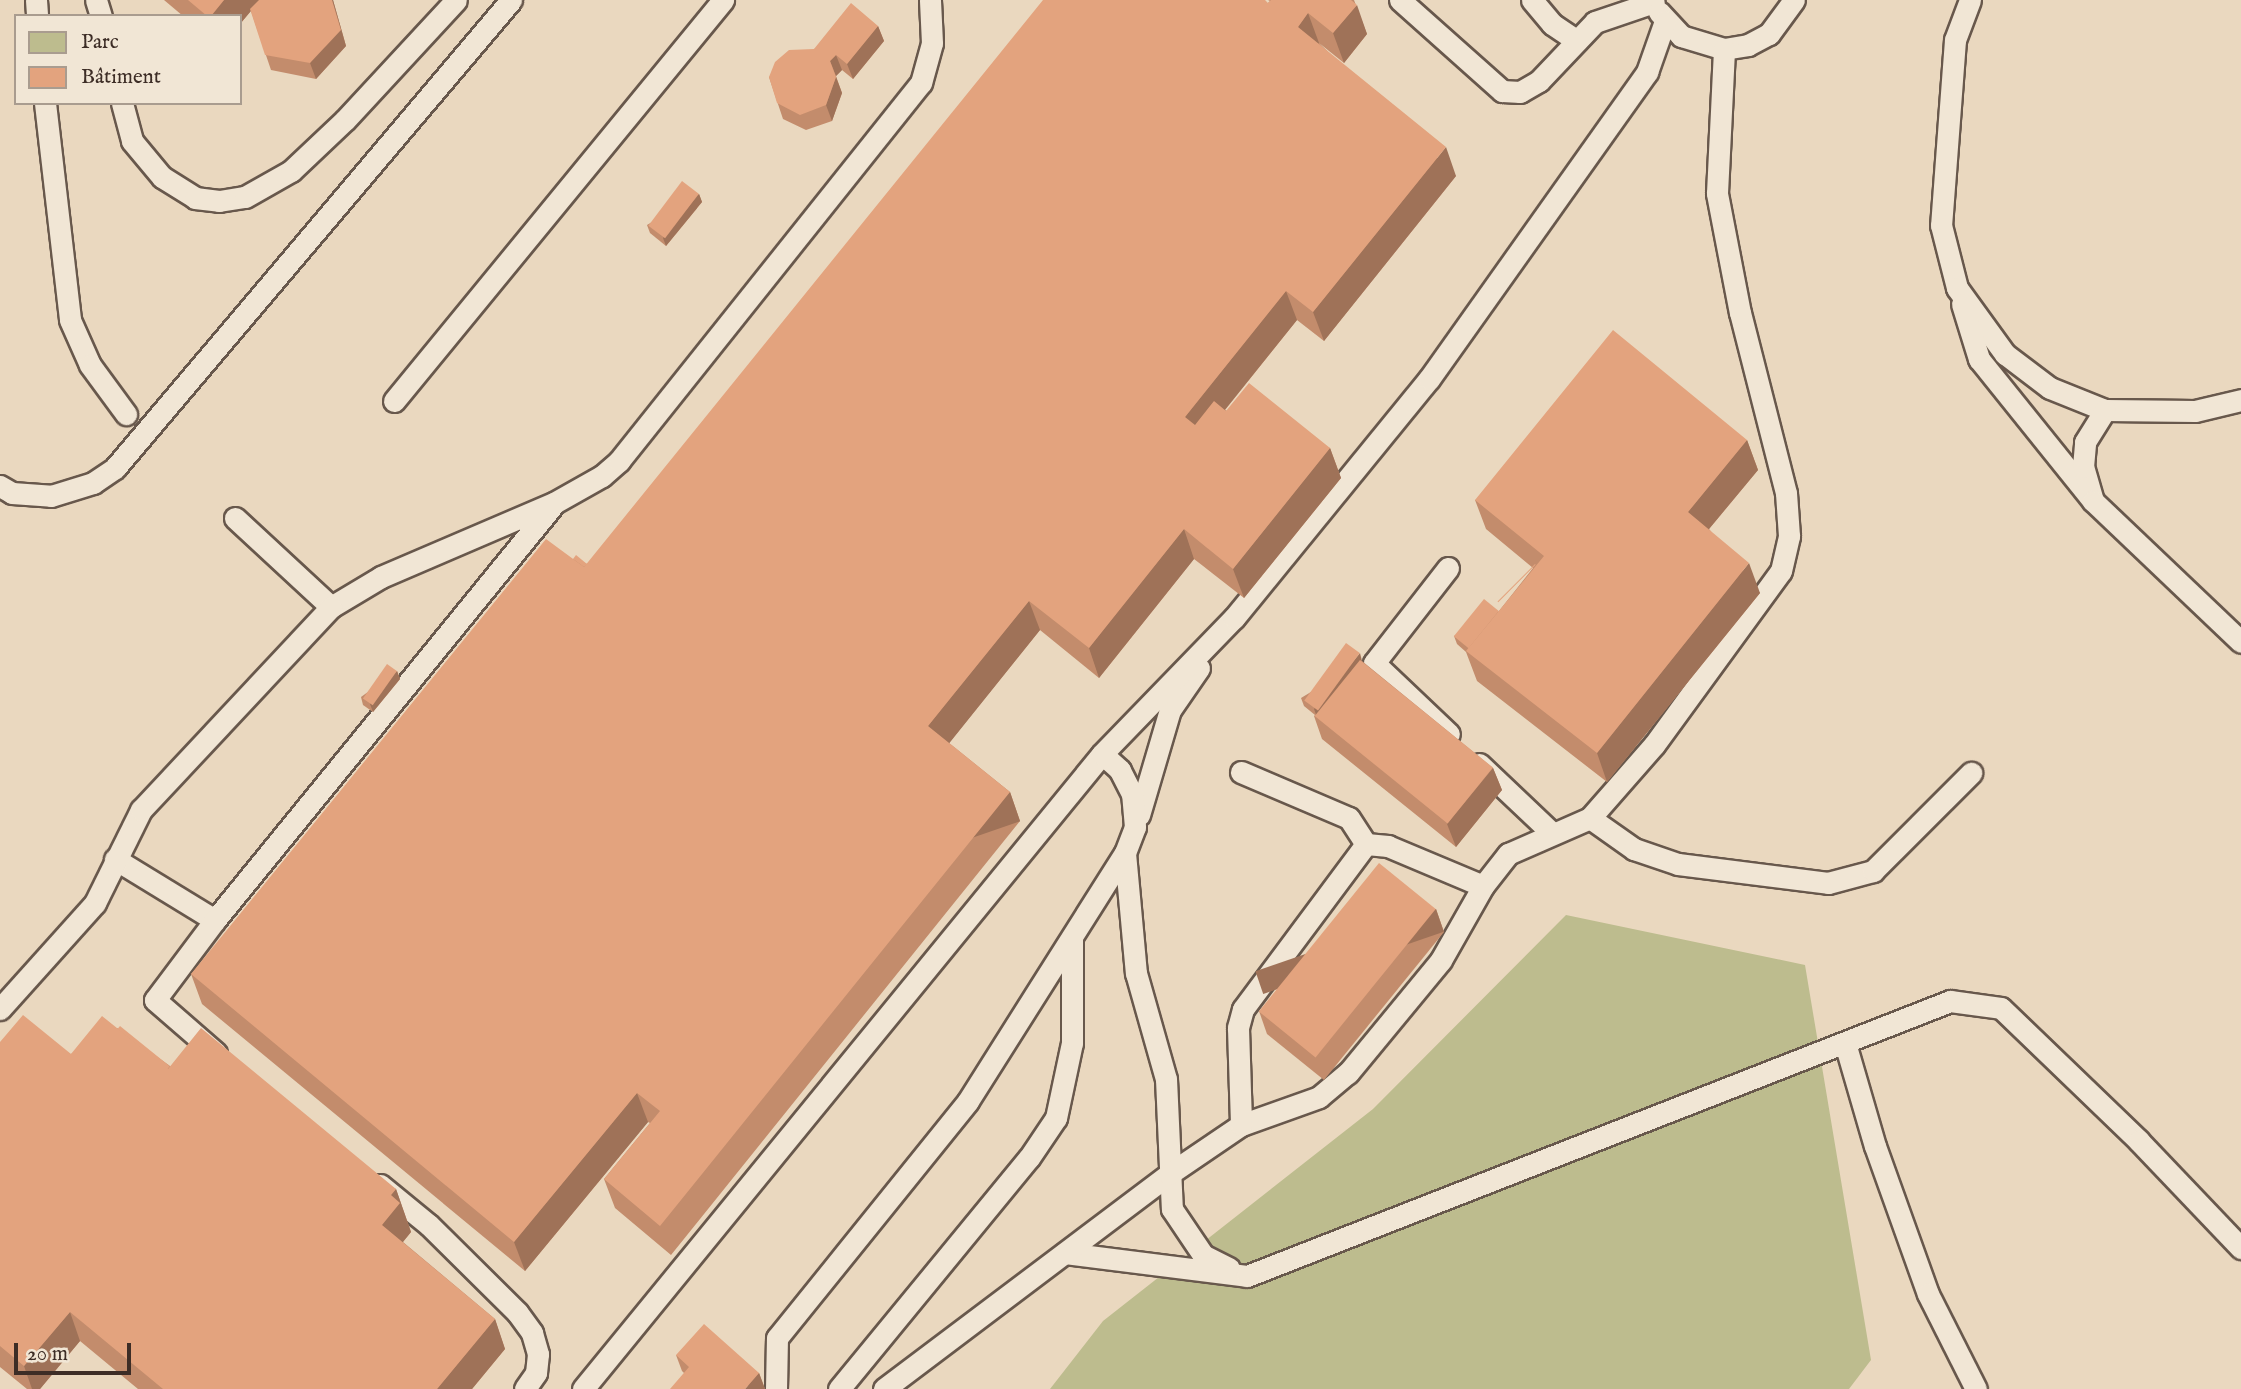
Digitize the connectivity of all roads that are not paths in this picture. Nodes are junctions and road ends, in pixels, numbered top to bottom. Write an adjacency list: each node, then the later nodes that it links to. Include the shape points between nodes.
1 (456, 0): 14 (lane, via 291,171 245,197 195,198 162,177 132,141)
2 (511, 0): 20 (lane, via 115,468 93,483 51,496 21,495)
3 (723, 0): 17 (lane)
4 (930, 0): 22 (lane, via 933,22 928,67 898,114 619,461 582,490)
5 (1400, 0): 11 (lane, via 1502,91 1520,92 1539,81)
6 (1532, 0): 11 (lane, via 1552,24)
7 (1794, 0): 12 (lane, via 1786,17 1769,34)
8 (1970, 0): 15 (lane, via 1955,40 1941,225)
9 (1653, 1): 10 (lane); 11 (lane, via 1595,22)
10 (1665, 21): 12 (lane, via 1701,46); 26 (lane, via 1647,72 1429,379)
11 (1577, 41)
12 (1724, 50): 31 (lane, via 1717,193 1740,313 1786,493 1789,536 1781,571 1654,745)
13 (45, 105): 19 (lane, via 70,320 90,365)
14 (123, 105)
15 (1957, 288): 18 (lane, via 2005,354 2050,388); 21 (lane, via 1979,359)
16 (2241, 400): 18 (lane, via 2195,411)
17 (394, 401)
18 (2105, 410): 21 (lane, via 2085,442 2083,467)
19 (125, 414)
20 (0, 486)
21 (2093, 500): 27 (lane)
22 (554, 503): 25 (lane, via 451,544); 38 (lane)
23 (235, 518): 25 (lane)
24 (1448, 568): 33 (lane, via 1374,663)
25 (331, 607): 36 (lane, via 141,810)
26 (1234, 618): 28 (lane); 32 (lane, via 1170,710)
27 (2241, 642)
28 (1102, 754): 32 (lane, via 1120,770 1132,794); 50 (lane)
29 (1241, 772): 34 (lane, via 1349,818)
30 (1971, 773): 31 (lane, via 1873,871 1828,883 1678,864 1634,849)
31 (1590, 818): 33 (lane)
32 (1135, 827): 35 (lane)
33 (1551, 832): 37 (lane, via 1508,854)
34 (1366, 845): 37 (lane, via 1388,846); 43 (lane, via 1243,1009 1238,1028)
35 (1125, 853): 39 (lane); 45 (lane, via 1136,973 1166,1079)
36 (115, 859): 38 (lane); 40 (lane, via 82,920)
37 (1483, 886): 43 (lane, via 1441,960 1348,1073 1320,1097)
38 (215, 920): 42 (lane, via 155,1000)
39 (1072, 938): 51 (lane, via 968,1101 777,1338); 52 (lane, via 1072,1043 1056,1118 1029,1158)
40 (0, 1009)
41 (1845, 1043): 46 (lane, via 1950,1001 2001,1007); 48 (lane); 54 (lane, via 1875,1146 1928,1294)
42 (236, 1069)
43 (1241, 1125): 45 (lane)
44 (365, 1173): 49 (lane, via 429,1225 517,1312 532,1333 538,1354 536,1373)
45 (1169, 1174): 47 (lane); 48 (lane, via 1172,1209 1203,1255)
46 (2241, 1248)
47 (1065, 1253): 48 (lane); 53 (lane)
48 (1247, 1276)
49 (525, 1389)
50 (583, 1389)
51 (776, 1389)
52 (839, 1389)
53 (884, 1389)
54 (1976, 1389)

